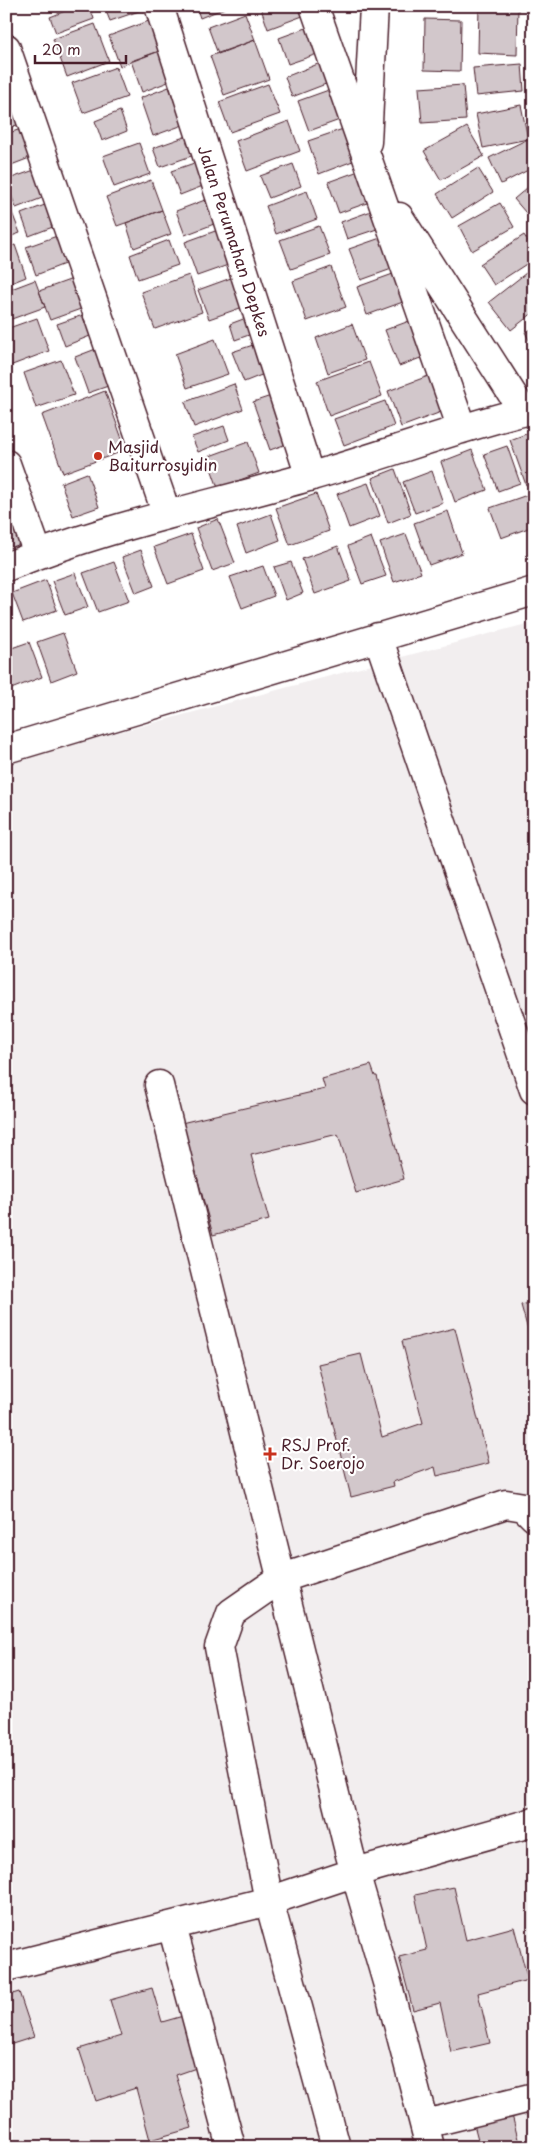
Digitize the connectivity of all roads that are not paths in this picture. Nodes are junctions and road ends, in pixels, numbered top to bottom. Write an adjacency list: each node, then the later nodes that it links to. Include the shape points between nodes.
1 (159, 6): 9 (street, Jalan Perumahan Depkes)
2 (314, 6): 5 (street)
3 (374, 6): 5 (street)
4 (6, 48): 10 (street)
5 (370, 168): 6 (street); 7 (street)
6 (529, 410): 7 (street)
7 (462, 429): 9 (street)
8 (6, 464): 11 (street)
9 (310, 477): 10 (street)
10 (167, 515): 11 (street)
11 (38, 554): 12 (street)
12 (6, 567)
13 (534, 591): 14 (street)
14 (378, 637): 15 (street); 17 (street)
15 (6, 749)
16 (160, 1085): 19 (street)
17 (534, 1090)
18 (534, 1517): 19 (street, via 524,1507 506,1504)
19 (280, 1579): 21 (street); 22 (street, via 231,1613 219,1647)
20 (534, 1822): 21 (street)
21 (356, 1872): 22 (street); 26 (street)
22 (269, 1901): 23 (street); 28 (street)
23 (172, 1926): 24 (street); 27 (street)
24 (6, 1967)
25 (534, 2097): 26 (street)
26 (428, 2136)
27 (231, 2147)
28 (336, 2147)

